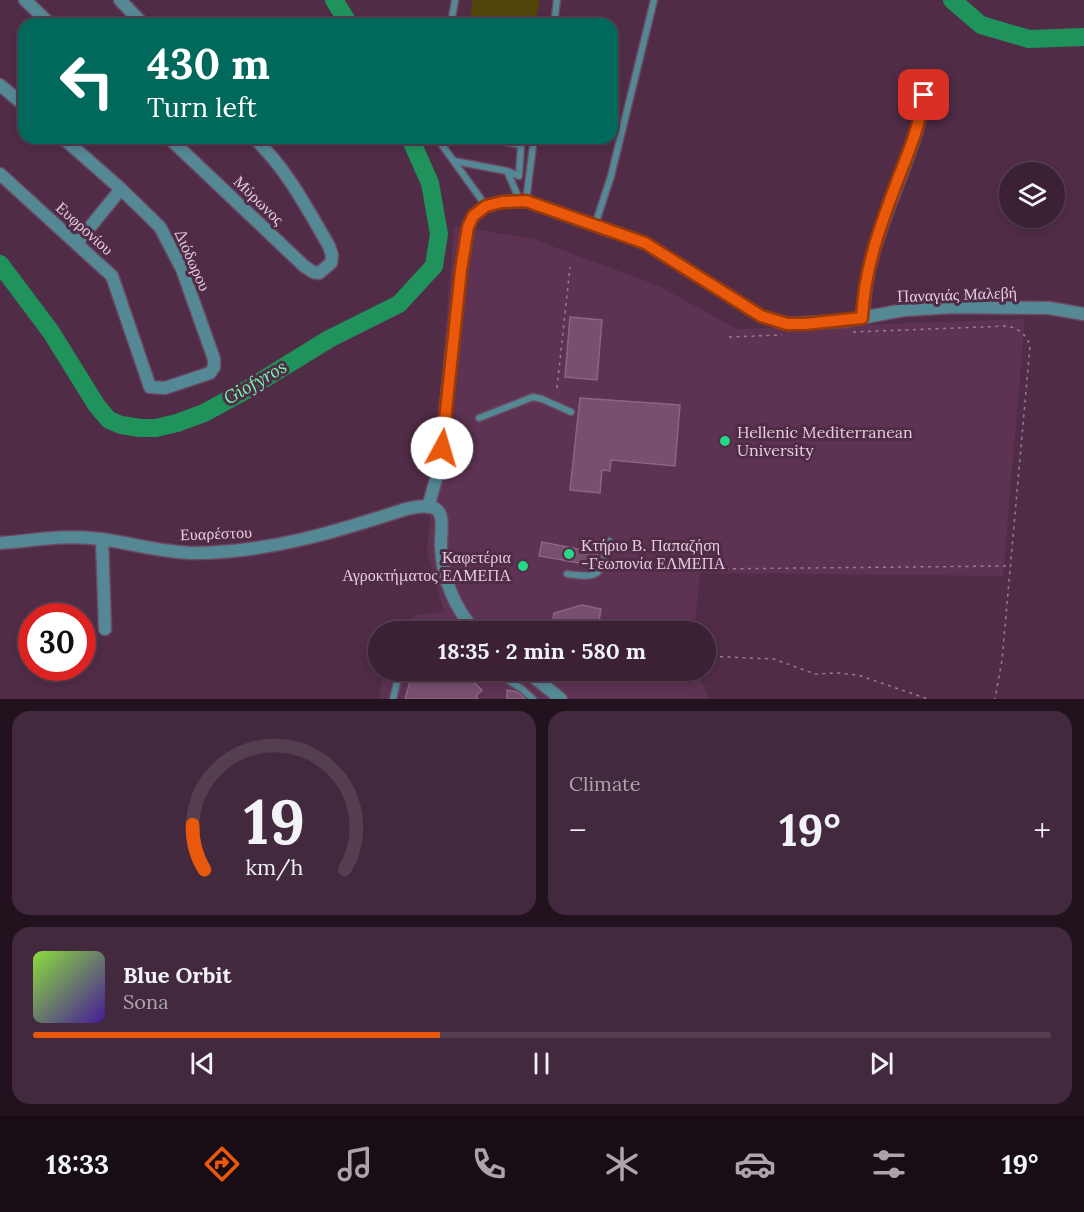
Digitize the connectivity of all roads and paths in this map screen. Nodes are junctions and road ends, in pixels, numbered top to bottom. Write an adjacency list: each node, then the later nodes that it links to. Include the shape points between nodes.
1 (26, 0): 6 (street)
2 (120, 0): 7 (street)
3 (455, 0): 8 (lane)
4 (558, 0): 9 (lane)
5 (654, 0): 25 (lane, via 611,176)
6 (44, 18)
7 (137, 18)
8 (452, 18)
9 (555, 18)
10 (0, 85): 12 (street)
11 (924, 95): 29 (street, via 920,120 871,257)
12 (18, 100)
13 (70, 144): 22 (street, Διόδωρου)
14 (175, 144): 15 (street, Μύρωνος, via 304,266 317,273 329,266 331,251 313,218)
15 (260, 144)
16 (441, 144): 19 (lane)
17 (516, 144): 20 (lane, via 521,145 519,176)
18 (533, 144): 23 (lane)
19 (454, 161): 20 (lane); 24 (lane)
20 (507, 171): 23 (lane)
21 (0, 174): 26 (street, Ευφρονίου)
22 (121, 189): 26 (street); 33 (street, Διόδωρου, via 160,227 172,247 215,362 213,369 201,376 169,387)
23 (523, 201): 24 (street, Παναγιάς Μαλεβή); 25 (street, Παναγιάς Μαλεβή)
24 (486, 206): 37 (street, via 473,216 468,227 439,469)
25 (595, 225): 29 (street, Παναγιάς Μαλεβή, via 645,243 761,316 787,324)
26 (77, 243): 33 (street, Ευφρονίου, via 112,276 145,378)
27 (570, 267): 34 (path)
28 (1084, 314): 29 (street, Παναγιάς Μαλεβή, via 1049,308 954,307)
29 (862, 318)
30 (845, 332): 41 (path, via 1008,326 1028,338)
31 (788, 335): 32 (path)
32 (729, 337)
33 (152, 388)
34 (557, 388)
35 (571, 412): 36 (lane, via 533,398)
36 (479, 418)
37 (428, 507): 38 (street, Ευαρέστου, via 406,509 301,541 253,548 183,552); 44 (street, via 440,514 442,558 452,596)
38 (102, 539): 40 (street, Ευαρέστου, via 52,537); 45 (street)
39 (609, 542): 43 (lane, via 596,575)
40 (0, 543)
41 (1010, 566): 42 (path); 54 (path)
42 (703, 569)
43 (567, 574)
44 (467, 621)
45 (105, 629)
46 (716, 656): 53 (path, via 774,658 814,674 858,675)
47 (397, 681): 50 (lane)
48 (509, 681): 51 (lane)
49 (539, 681): 52 (street)
50 (393, 699)
51 (532, 699)
52 (561, 699)
53 (928, 699)
54 (995, 699)

